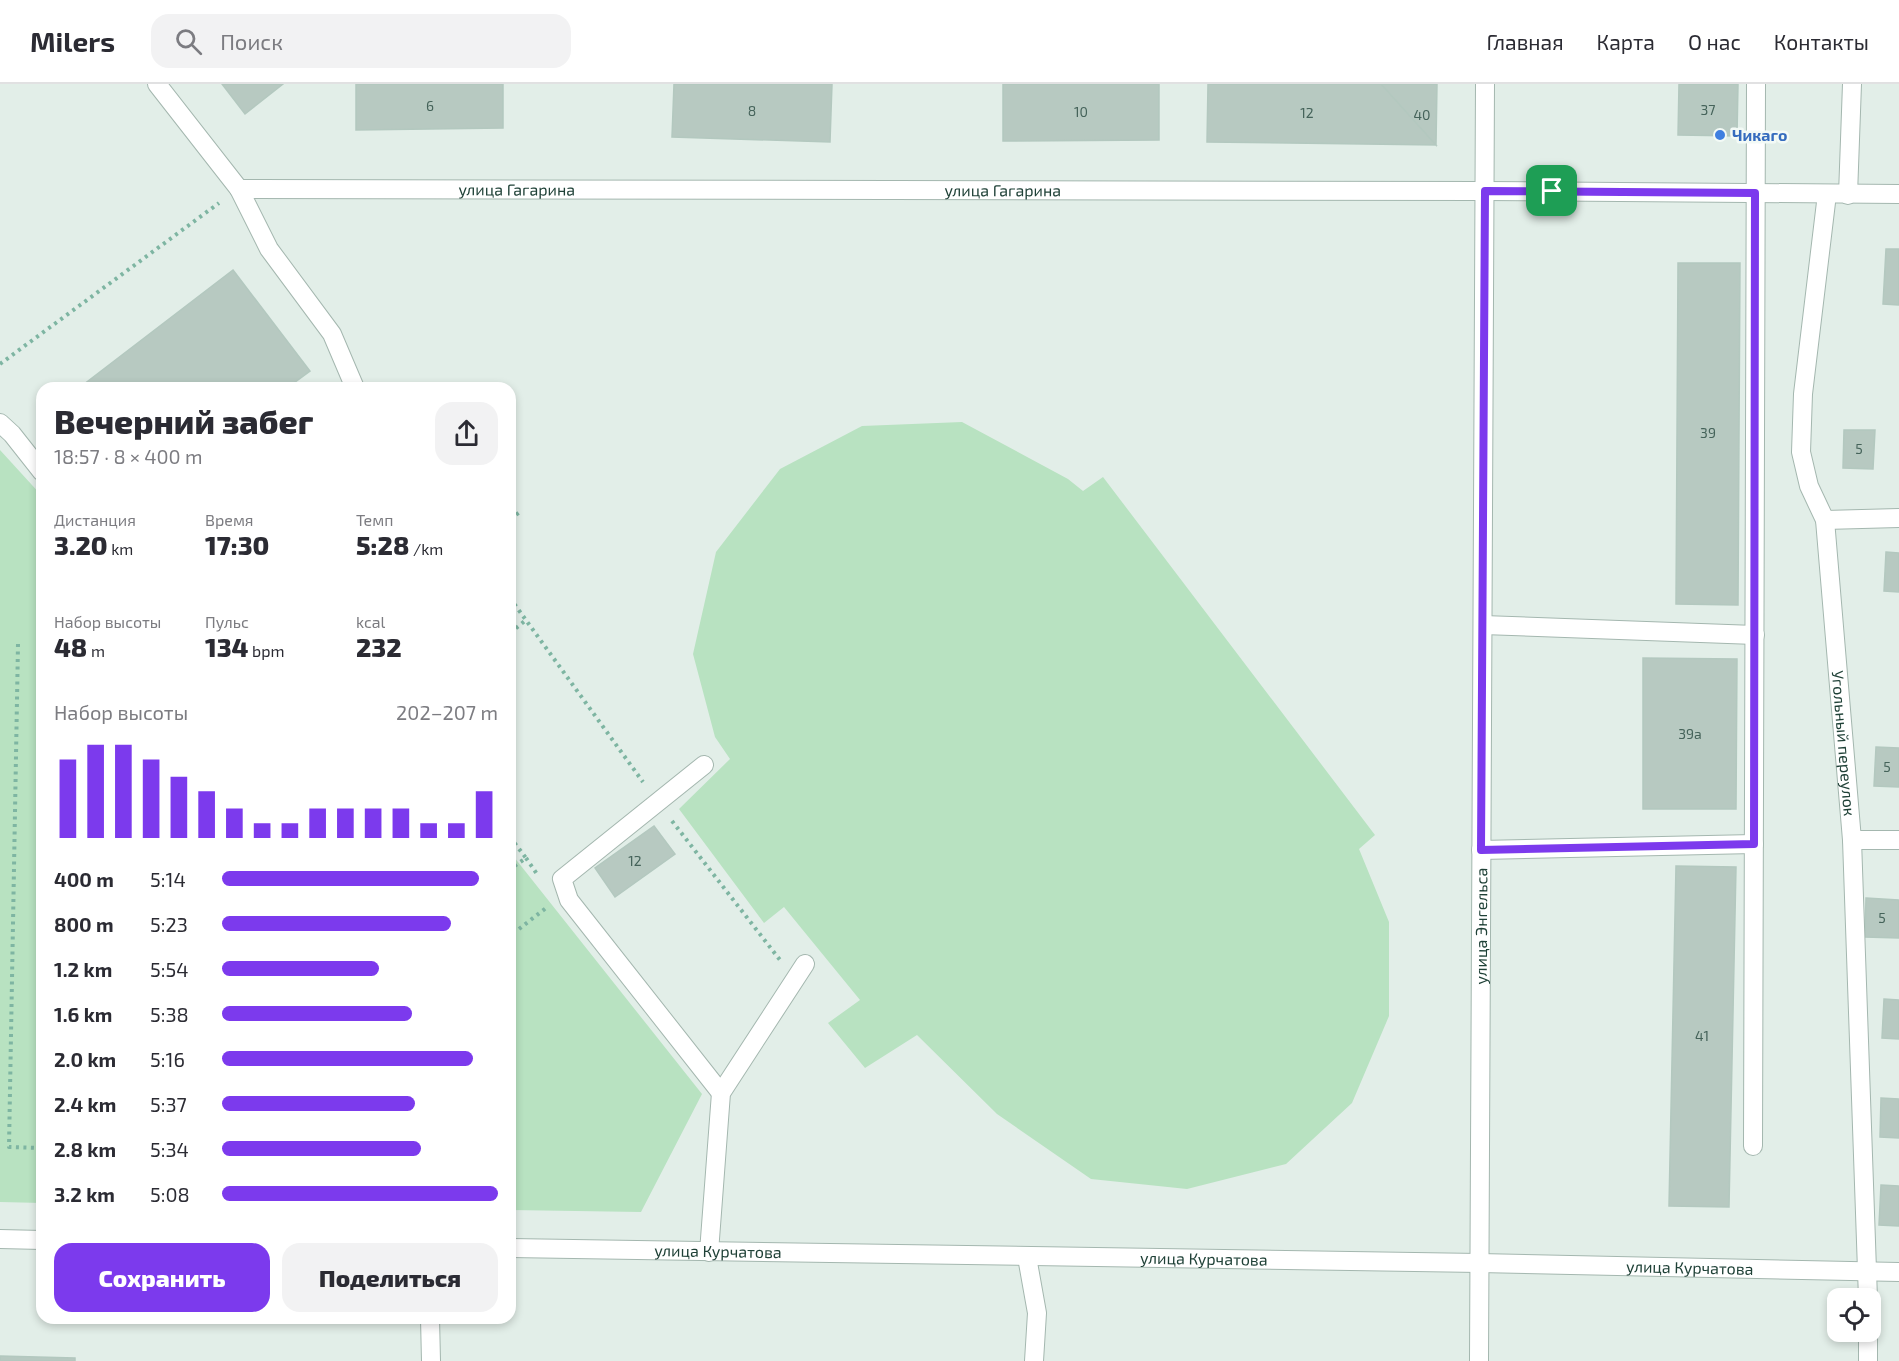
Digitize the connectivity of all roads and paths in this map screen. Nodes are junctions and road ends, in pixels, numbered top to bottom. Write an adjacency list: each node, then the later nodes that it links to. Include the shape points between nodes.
1 (157, 84): 5 (street)
2 (1485, 84): 6 (street, улица Энгельса)
3 (1756, 84): 7 (street)
4 (1851, 84): 10 (street)
5 (239, 189): 6 (street, улица Гагарина); 11 (path); 12 (street, via 269,249 332,334)
6 (1485, 191): 7 (street, улица Гагарина); 21 (street, улица Энгельса)
7 (1755, 193): 8 (street, улица Гагарина); 23 (street)
8 (1827, 194): 10 (street, улица Гагарина); 18 (street, Угольный переулок, via 1803,394 1801,452 1809,486)
9 (1899, 194): 10 (street, улица Гагарина)
10 (1848, 195)
11 (0, 364)
12 (353, 382)
13 (0, 423): 14 (street)
14 (36, 464)
15 (520, 512): 16 (path)
16 (516, 515)
17 (1899, 518): 18 (street)
18 (1825, 520): 27 (street, Угольный переулок)
19 (516, 606): 20 (path)
20 (526, 620): 22 (path); 26 (path)
21 (1483, 625): 23 (street); 31 (street, улица Энгельса)
22 (516, 628)
23 (1755, 634): 29 (street)
24 (18, 644): 36 (path, via 9,1147)
25 (704, 765): 26 (street)
26 (657, 803): 33 (path); 34 (street, via 562,879 569,900)
27 (1852, 840): 28 (street); 43 (street, Угольный переулок)
28 (1899, 840)
29 (1754, 844): 31 (street); 35 (street)
30 (516, 845): 32 (path, via 526,858)
31 (1481, 850): 42 (street, улица Энгельса)
32 (516, 865)
33 (801, 972): 34 (street)
34 (721, 1093): 40 (street)
35 (1753, 1146)
36 (36, 1148)
37 (0, 1239): 38 (street)
38 (36, 1240)
39 (516, 1248): 40 (street, улица Курчатова)
40 (709, 1252): 41 (street, улица Курчатова)
41 (1027, 1257): 42 (street, улица Курчатова); 49 (street, via 1037,1313)
42 (1479, 1263): 43 (street, улица Курчатова); 50 (street, улица Энгельса)
43 (1869, 1271): 44 (street, улица Курчатова); 45 (street, Угольный переулок)
44 (1899, 1272)
45 (1869, 1288)
46 (430, 1324): 48 (street)
47 (1868, 1342): 51 (street)
48 (431, 1361)
49 (1034, 1361)
50 (1479, 1361)
51 (1868, 1361)

